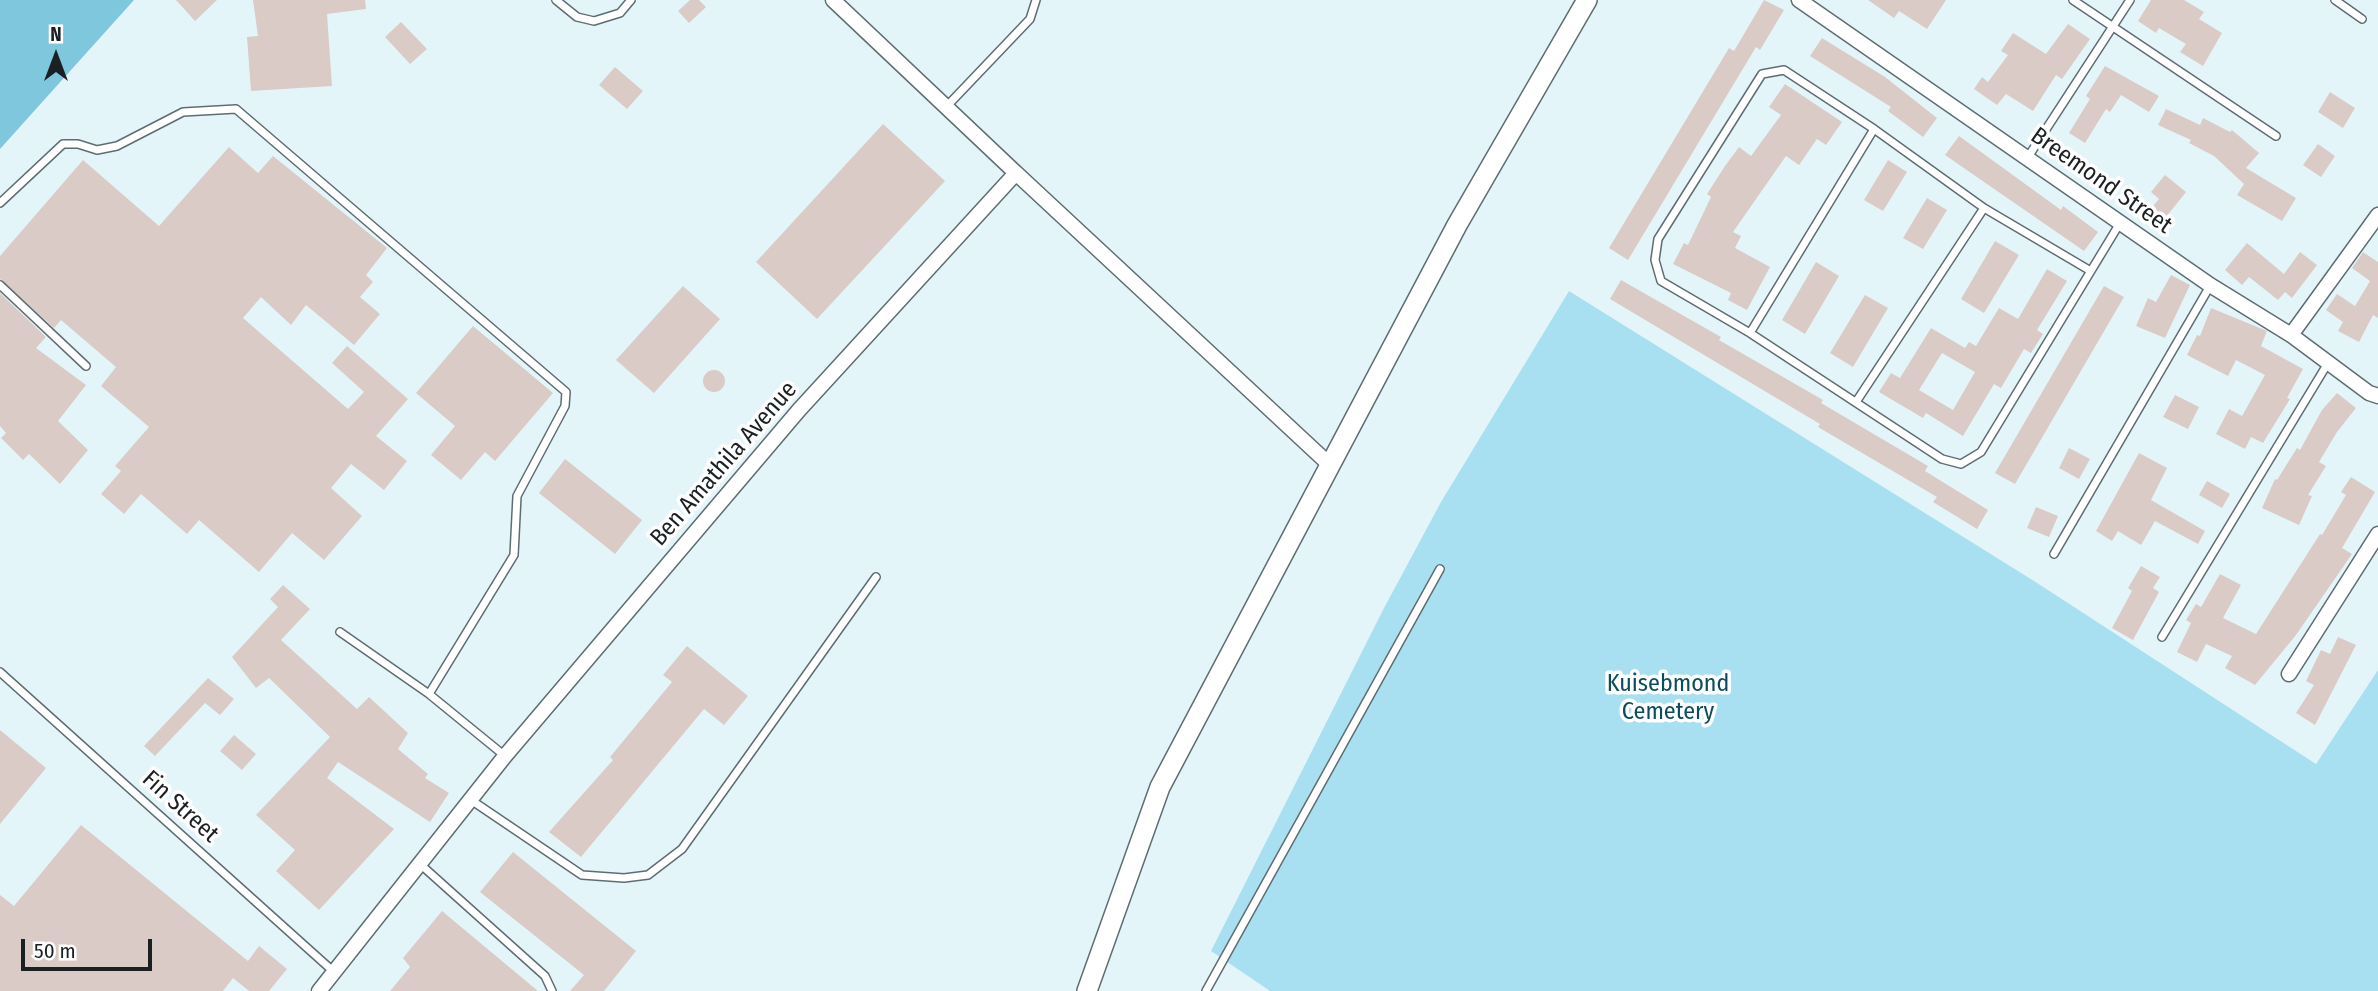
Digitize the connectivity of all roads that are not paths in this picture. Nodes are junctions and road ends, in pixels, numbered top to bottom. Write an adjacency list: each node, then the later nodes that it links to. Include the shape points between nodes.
1 (556, 0): 2 (lane, via 577,17 594,21 620,13)
2 (631, 0)
3 (833, 0): 12 (street)
4 (1036, 0): 12 (lane, via 1030,19)
5 (1587, 0): 30 (street, via 1457,225)
6 (1799, 0): 15 (street, Breemond Street)
7 (2073, 0): 11 (lane)
8 (2130, 0): 11 (lane)
9 (2335, 0): 10 (lane)
10 (2362, 19)
11 (2110, 27): 14 (lane); 15 (lane)
12 (948, 105): 16 (street)
13 (1874, 129): 18 (lane); 24 (lane); 24 (lane, via 1784,70 1769,70 1762,74 1658,239 1655,260 1661,281)
14 (2276, 136)
15 (2028, 157): 20 (street, Breemond Street)
16 (1016, 173): 30 (street); 40 (street, Ben Amathila Avenue, via 799,410)
17 (0, 202): 39 (lane, via 63,144 97,150 117,146 183,112 236,109 566,392 565,406 517,496 514,555)
18 (1984, 208): 21 (lane); 29 (lane)
19 (2378, 215): 25 (street)
20 (2120, 222): 21 (lane); 23 (street, Breemond Street)
21 (2089, 270): 29 (lane, via 1981,452 1961,464 1942,459)
22 (0, 285): 27 (lane)
23 (2210, 285): 25 (street, Breemond Street); 32 (lane)
24 (1750, 333): 29 (lane)
25 (2291, 335): 26 (street, Breemond Street)
26 (2328, 363): 28 (street, Breemond Street); 36 (lane)
27 (86, 366)
28 (2378, 396)
29 (1856, 402)
30 (1331, 466): 46 (street, via 1160,787)
31 (2378, 534): 38 (street)
32 (2054, 554)
33 (1440, 569): 47 (lane)
34 (876, 577): 41 (lane, via 682,849 648,875 582,875)
35 (340, 632): 39 (lane)
36 (2162, 637)
37 (0, 672): 43 (lane, Fin Street)
38 (2289, 674)
39 (429, 694): 40 (lane)
40 (505, 756): 41 (street, Ben Amathila Avenue)
41 (471, 799): 42 (street, Ben Amathila Avenue)
42 (420, 863): 43 (street, Ben Amathila Avenue); 45 (lane, via 545,976)
43 (334, 972): 44 (street, Ben Amathila Avenue)
44 (319, 991)
45 (552, 991)
46 (1087, 991)
47 (1206, 991)

